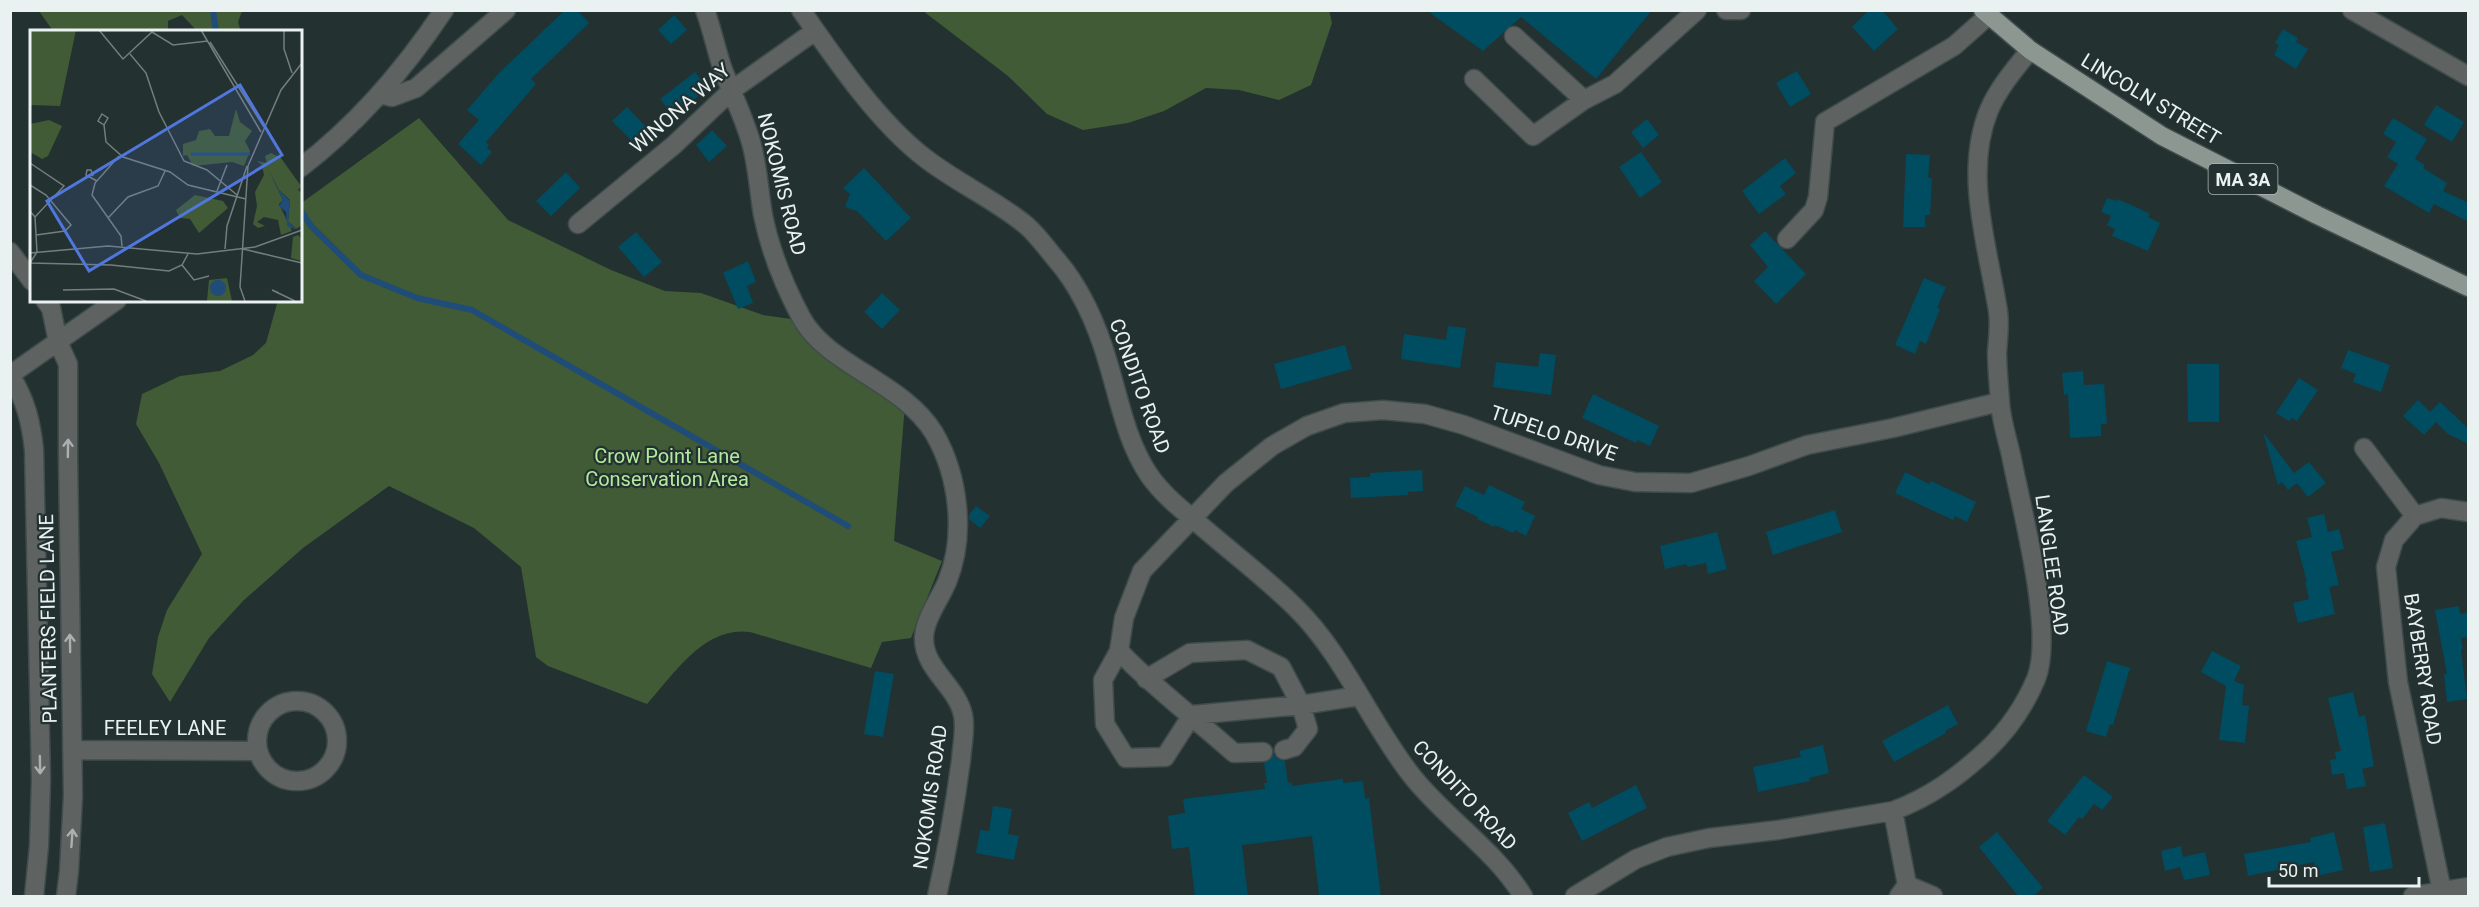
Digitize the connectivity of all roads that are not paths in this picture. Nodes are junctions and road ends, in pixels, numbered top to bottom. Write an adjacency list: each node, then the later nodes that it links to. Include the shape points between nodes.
1 (444, 10): 16 (street)
2 (506, 10): 16 (street, via 416,88 392,97)
3 (705, 10): 15 (street, NOKOMIS ROAD)
4 (801, 10): 10 (street, CONDITO ROAD)
5 (1697, 10): 17 (street, via 1615,84)
6 (1726, 10): 7 (street)
7 (1741, 10)
8 (2352, 10): 13 (street)
9 (1986, 13): 12 (main road, LINCOLN STREET / MA 3A); 20 (street, via 1954,45 1825,122 1814,210)
10 (815, 31): 15 (street, WINONA WAY); 32 (street, CONDITO ROAD, via 894,130 925,158 1027,226 1057,260 1086,303 1134,448 1150,476)
11 (1514, 36): 17 (street)
12 (2030, 50): 23 (main road, LINCOLN STREET / MA 3A, via 2162,136); 28 (street, LANGLEE ROAD, via 2004,81 1989,111 1978,157 1980,213 1998,315)
13 (2469, 76)
14 (1474, 79): 17 (street, via 1533,136)
15 (732, 90): 19 (street, WINONA WAY, via 674,145); 48 (street, NOKOMIS ROAD, via 752,145 769,238 802,319 824,344 905,400 922,418 938,441 955,486 956,543 952,566 924,638 931,663 956,698 964,717 959,780)
16 (381, 94): 18 (street)
17 (1584, 100)
18 (302, 166)
19 (578, 224)
20 (1787, 239)
21 (10, 252): 22 (street)
22 (30, 278)
23 (2469, 286)
24 (46, 302): 26 (street, PLANTERS FIELD LANE)
25 (114, 302): 26 (street)
26 (58, 342): 27 (street); 38 (street, PLANTERS FIELD LANE, one-way to 26, via 68,364)
27 (10, 375): 46 (street, PLANTERS FIELD LANE, one-way to 46, via 29,412 34,450 41,780)
28 (2000, 402): 32 (street, TUPELO DRIVE, via 1808,445 1691,483 1635,482 1599,475 1425,414 1383,410 1344,413 1307,426 1272,446 1226,483); 42 (street, LANGLEE ROAD, via 2043,639 2037,678 2001,737 1948,784)
29 (2364, 447): 31 (street)
30 (2469, 512): 31 (street, via 2441,508)
31 (2415, 516): 45 (street, BAYBERRY ROAD, via 2394,540 2386,567 2398,682)
32 (1193, 520): 33 (street, TUPELO DRIVE, via 1142,571 1124,618); 35 (street, CONDITO ROAD, via 1297,609 1323,639)
33 (1119, 651): 34 (street); 37 (street, via 1102,680 1105,724 1125,758 1165,757)
34 (1146, 679): 36 (street, via 1190,653 1246,650 1281,667); 37 (street)
35 (1359, 696): 36 (street); 49 (street, CONDITO ROAD, via 1415,780 1483,846)
36 (1301, 705): 37 (street); 39 (street, via 1308,729 1294,747)
37 (1192, 716): 41 (street, via 1234,753)
38 (72, 750): 40 (street, FEELEY LANE); 47 (street, PLANTERS FIELD LANE, one-way to 38, via 73,827)
39 (1284, 750)
40 (257, 751): 40 (street, via 256,737 268,712 292,700 313,704 330,717 336,729 335,755 329,766 310,779 298,782 273,774)
41 (1263, 752)
42 (1893, 811): 44 (street); 50 (street, LANGLEE ROAD, via 1709,838 1667,848 1636,859)
43 (2469, 887): 45 (street)
44 (1903, 891): 51 (street)
45 (2443, 894): 52 (street)
46 (34, 897)
47 (66, 897)
48 (937, 897)
49 (1523, 897)
50 (1575, 897)
51 (1933, 897)
52 (2413, 897)

